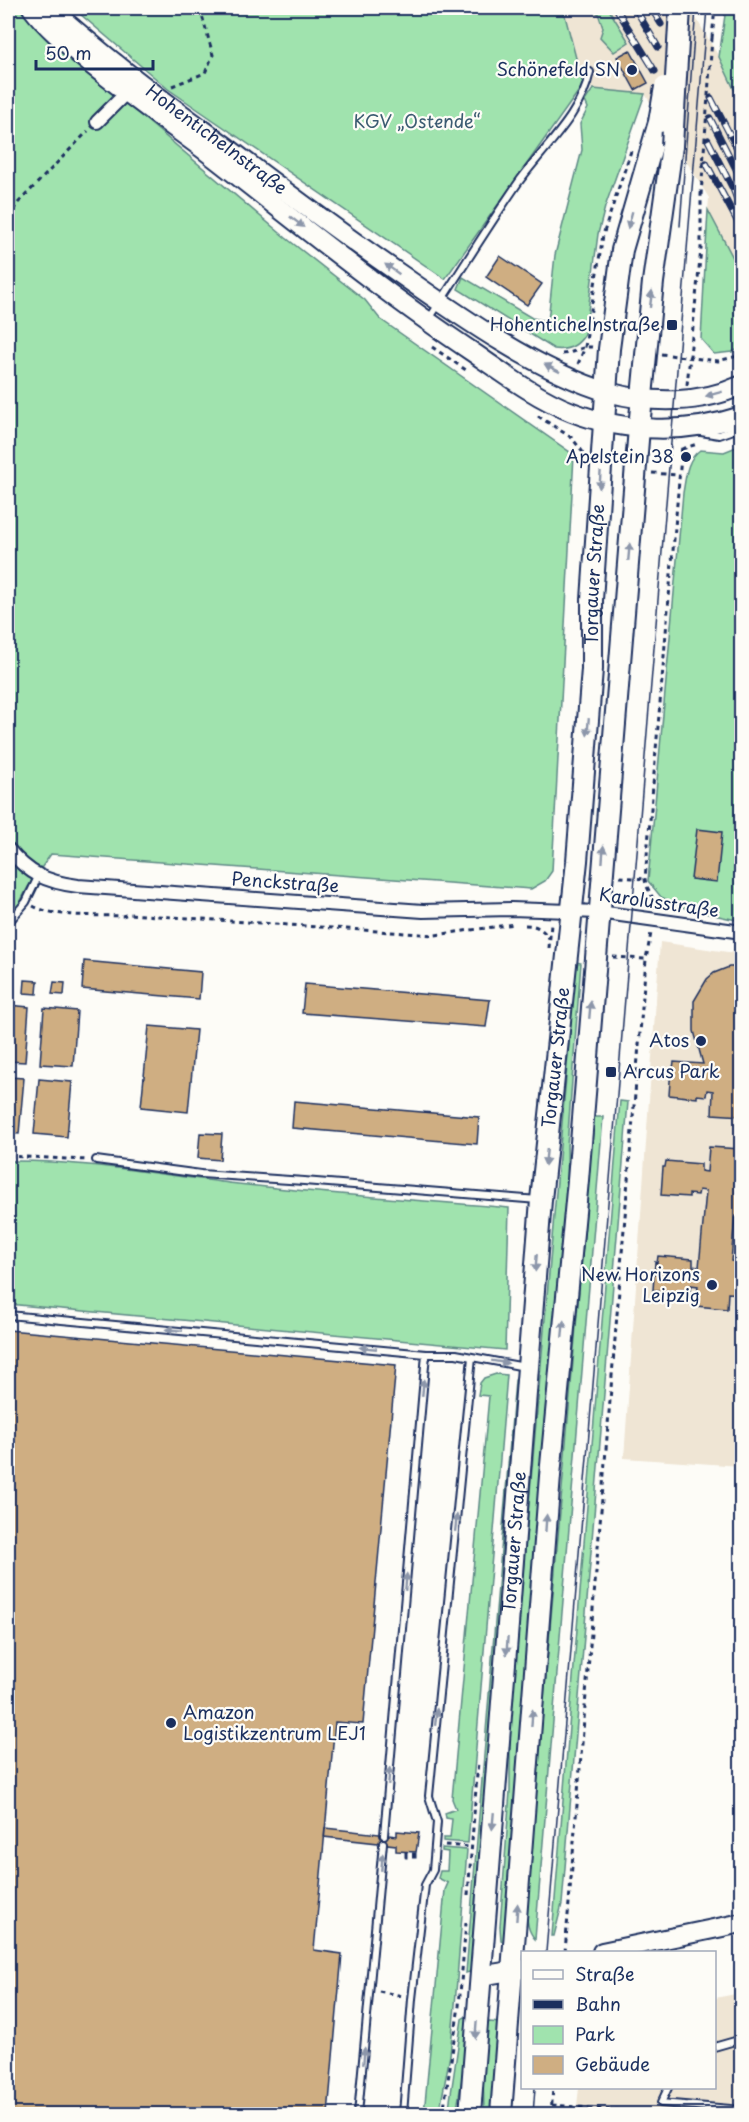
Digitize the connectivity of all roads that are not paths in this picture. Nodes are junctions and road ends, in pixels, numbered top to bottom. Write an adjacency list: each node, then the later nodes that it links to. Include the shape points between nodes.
1 (32, 8): 5 (main road, Hohentichelnstraße, via 69,46)
2 (49, 8): 7 (main road, Hohentichelnstraße, one-way to 2, via 169,106)
3 (679, 8): 10 (main road, Torgauer Straße, one-way to 10, bridge, via 659,122 622,249); 11 (main road, Torgauer Straße, one-way to 3, bridge, via 672,146)
4 (591, 72): 7 (lane, via 587,88 566,122 519,181)
5 (126, 93): 6 (street); 8 (main road, Hohentichelnstraße, one-way to 8)
6 (97, 122)
7 (440, 302): 8 (lane); 10 (main road, Hohentichelnstraße, one-way to 7, via 554,370)
8 (428, 321): 13 (main road, Hohentichelnstraße, via 561,407)
9 (741, 385): 11 (main road, Hohentichelnstraße, one-way to 11, via 702,397)
10 (606, 391): 11 (main road, Hohentichelnstraße); 13 (main road, Torgauer Straße)
11 (641, 399): 15 (main road, Torgauer Straße)
12 (741, 416): 16 (main road, Hohentichelnstraße)
13 (604, 422): 15 (main road, Hohentichelnstraße); 19 (main road, Torgauer Straße, one-way to 19, via 592,600 592,669)
14 (741, 427): 16 (lane, via 719,435)
15 (639, 428): 16 (main road, Hohentichelnstraße); 20 (main road, Torgauer Straße, one-way to 15)
16 (683, 429)
17 (8, 849): 18 (street, Penckstraße)
18 (38, 877): 19 (street, Penckstraße, via 78,886 389,909); 21 (lane, via 26,902)
19 (572, 910): 20 (street, Karolusstraße); 24 (main road, Torgauer Straße, one-way to 24)
20 (599, 912): 22 (street, Karolusstraße); 33 (main road, Torgauer Straße, one-way to 20, via 550,1476)
21 (8, 923)
22 (741, 932)
23 (96, 1160): 24 (lane, via 201,1174)
24 (541, 1200): 28 (main road, Torgauer Straße, one-way to 28)
25 (8, 1314): 26 (lane, one-way to 25)
26 (426, 1354): 27 (lane); 29 (lane, one-way to 26)
27 (472, 1358): 28 (lane, one-way to 28); 40 (lane, one-way to 27, via 425,1885 433,1870 437,1822 429,1796)
28 (528, 1367): 34 (main road, Torgauer Straße, one-way to 34)
29 (384, 1834)
30 (383, 1843): 39 (lane, one-way to 30)
31 (741, 1923): 32 (main road)
32 (611, 1951)
33 (518, 1970): 34 (main road); 42 (main road, Torgauer Straße)
34 (480, 1976): 41 (main road, Torgauer Straße, one-way to 41)
35 (741, 2039): 36 (lane)
36 (716, 2046)
37 (668, 2089): 38 (lane, via 661,2103)
38 (741, 2110)
39 (358, 2115)
40 (403, 2115)
41 (470, 2115)
42 (501, 2115)

